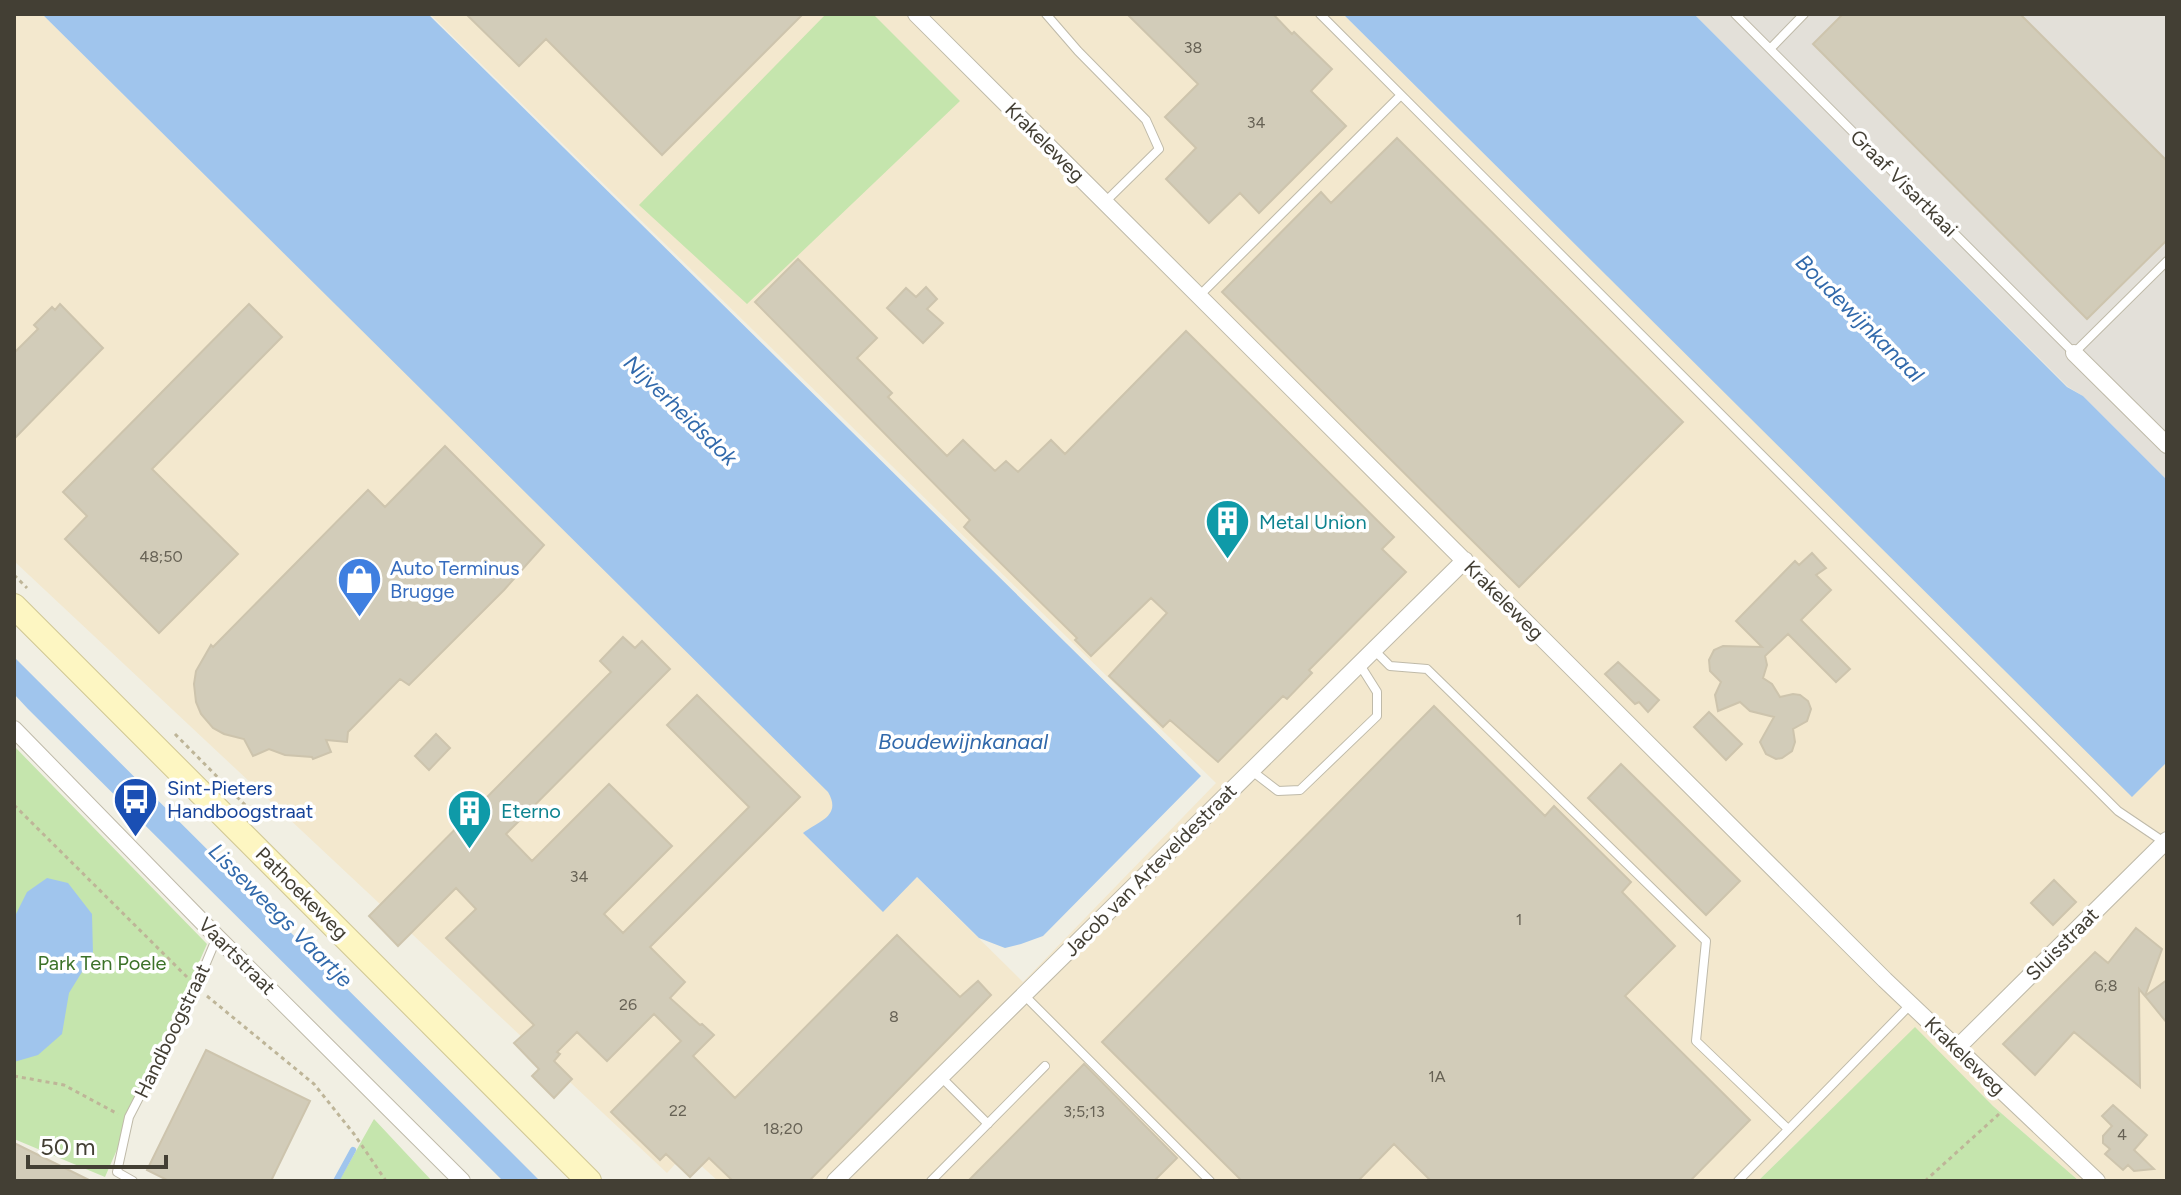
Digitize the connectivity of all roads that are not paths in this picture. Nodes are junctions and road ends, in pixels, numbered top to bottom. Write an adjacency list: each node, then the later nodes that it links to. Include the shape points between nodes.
1 (916, 14): 8 (street, Krakeleweg)
2 (1046, 14): 8 (lane, via 1146,120 1159,149)
3 (1320, 14): 7 (lane)
4 (1735, 14): 6 (lane, Graaf Visartkaai)
5 (1804, 14): 6 (lane)
6 (1770, 49): 11 (lane, Graaf Visartkaai)
7 (1401, 95): 10 (lane); 19 (lane, via 2118,811)
8 (1105, 202): 10 (street, Krakeleweg)
9 (2167, 261): 11 (lane)
10 (1199, 296): 13 (street, Krakeleweg)
11 (2074, 353): 12 (street)
12 (2167, 445)
13 (1465, 560): 15 (street, Jacob van Arteveldestraat); 22 (street, Krakeleweg)
14 (14, 606): 31 (main road, Pathoekeweg)
15 (1374, 650): 16 (street, Jacob van Arteveldestraat); 27 (lane, via 1390,666 1427,669 1706,941 1696,1041)
16 (1359, 664): 18 (street, Jacob van Arteveldestraat); 18 (lane, via 1377,692 1377,716 1300,790 1278,791)
17 (14, 729): 20 (street, Vaartstraat)
18 (1251, 770): 21 (street, Jacob van Arteveldestraat)
19 (2166, 841): 23 (street, Sluisstraat)
20 (217, 937): 28 (lane, Handboogstraat, via 129,1117); 30 (street, Vaartstraat)
21 (1023, 995): 25 (street, Jacob van Arteveldestraat); 34 (lane)
22 (1910, 1004): 23 (street, Krakeleweg); 27 (lane)
23 (1957, 1048): 36 (street, Krakeleweg)
24 (1045, 1066): 26 (lane)
25 (941, 1077): 26 (lane); 32 (street, Jacob van Arteveldestraat)
26 (988, 1124): 33 (lane)
27 (1788, 1129): 35 (lane)
28 (116, 1176): 29 (lane, Handboogstraat)
29 (133, 1181)
30 (462, 1181)
31 (589, 1181)
32 (835, 1181)
33 (931, 1181)
34 (1210, 1181)
35 (1738, 1181)
36 (2097, 1181)

